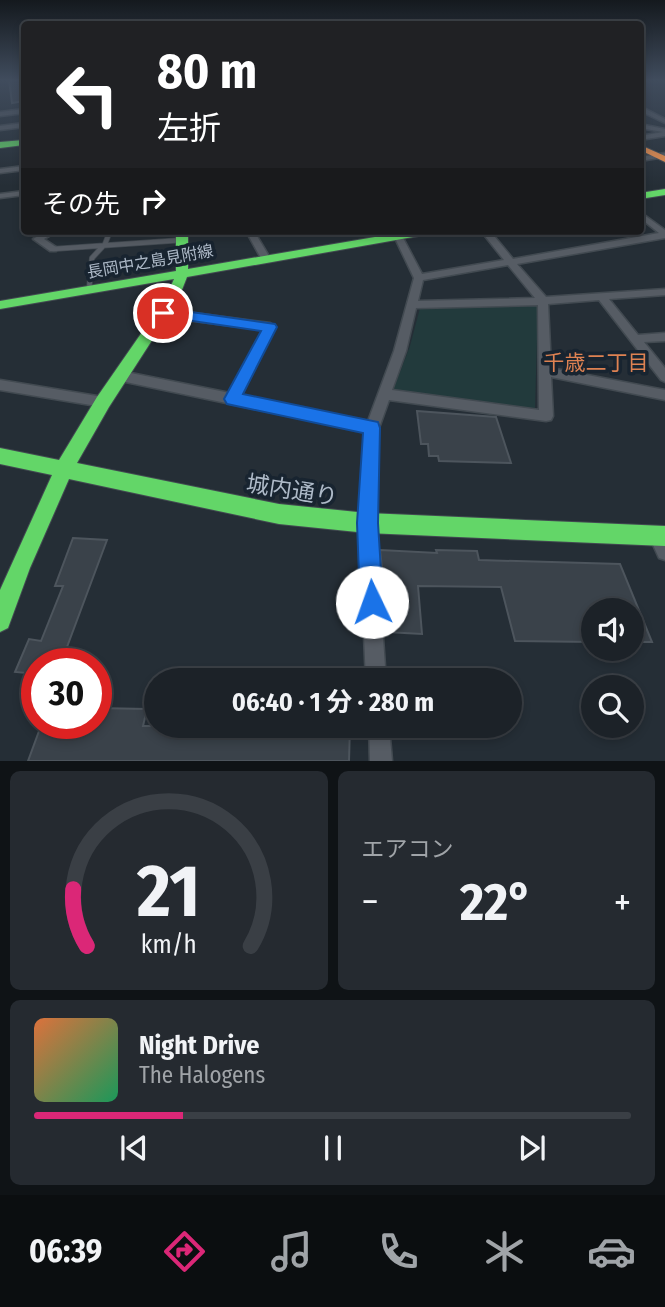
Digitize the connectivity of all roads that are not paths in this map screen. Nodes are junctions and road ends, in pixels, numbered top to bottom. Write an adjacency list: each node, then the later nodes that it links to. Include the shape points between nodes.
1 (21, 125): 3 (street)
2 (644, 127): 4 (street)
3 (0, 128)
4 (665, 132): 5 (street)
5 (644, 137)
6 (21, 143): 7 (street)
7 (0, 145)
8 (644, 149): 9 (street)
9 (663, 157): 10 (street)
10 (644, 159)
11 (21, 168): 12 (street)
12 (0, 171)
13 (665, 192): 15 (street)
14 (21, 193): 16 (street)
15 (644, 195)
16 (0, 196)
17 (644, 217): 18 (street)
18 (665, 234): 29 (street)
19 (46, 235): 27 (street, via 37,239)
20 (108, 235): 26 (lane)
21 (252, 235): 28 (street)
22 (391, 235): 28 (street, 長岡中之島見附線)
23 (397, 235): 31 (street)
24 (489, 235): 29 (street)
25 (182, 236): 26 (lane); 30 (street)
26 (105, 244): 27 (lane); 32 (lane, via 92,258)
27 (53, 249)
28 (265, 258): 30 (street, 長岡中之島見附線)
29 (512, 261): 31 (street); 35 (street)
30 (182, 274): 32 (street, 長岡中之島見附線); 38 (street)
31 (419, 278): 37 (street)
32 (89, 290): 36 (street, 長岡中之島見附線)
33 (665, 292): 34 (street)
34 (601, 296): 35 (street); 40 (street)
35 (543, 301): 37 (street); 41 (street)
36 (0, 304)
37 (414, 305): 45 (street)
38 (163, 313): 42 (street); 47 (street, via 270,327)
39 (665, 337): 40 (street)
40 (635, 340): 43 (street)
41 (544, 371): 45 (street, via 546,416); 46 (street)
42 (121, 376): 47 (street); 48 (street)
43 (665, 377)
44 (0, 385): 48 (street)
45 (384, 394): 49 (street)
46 (665, 396)
47 (233, 399): 49 (street)
48 (103, 402): 51 (street)
49 (372, 428): 52 (street)
50 (0, 456): 51 (street, 城内通り)
51 (64, 469): 52 (street, 城内通り, via 279,514); 55 (street)
52 (368, 523): 53 (street, 城内通り); 56 (street)
53 (661, 536): 54 (street)
54 (665, 552)
55 (0, 620)
56 (375, 668)
57 (379, 738): 58 (street)
58 (380, 761)

